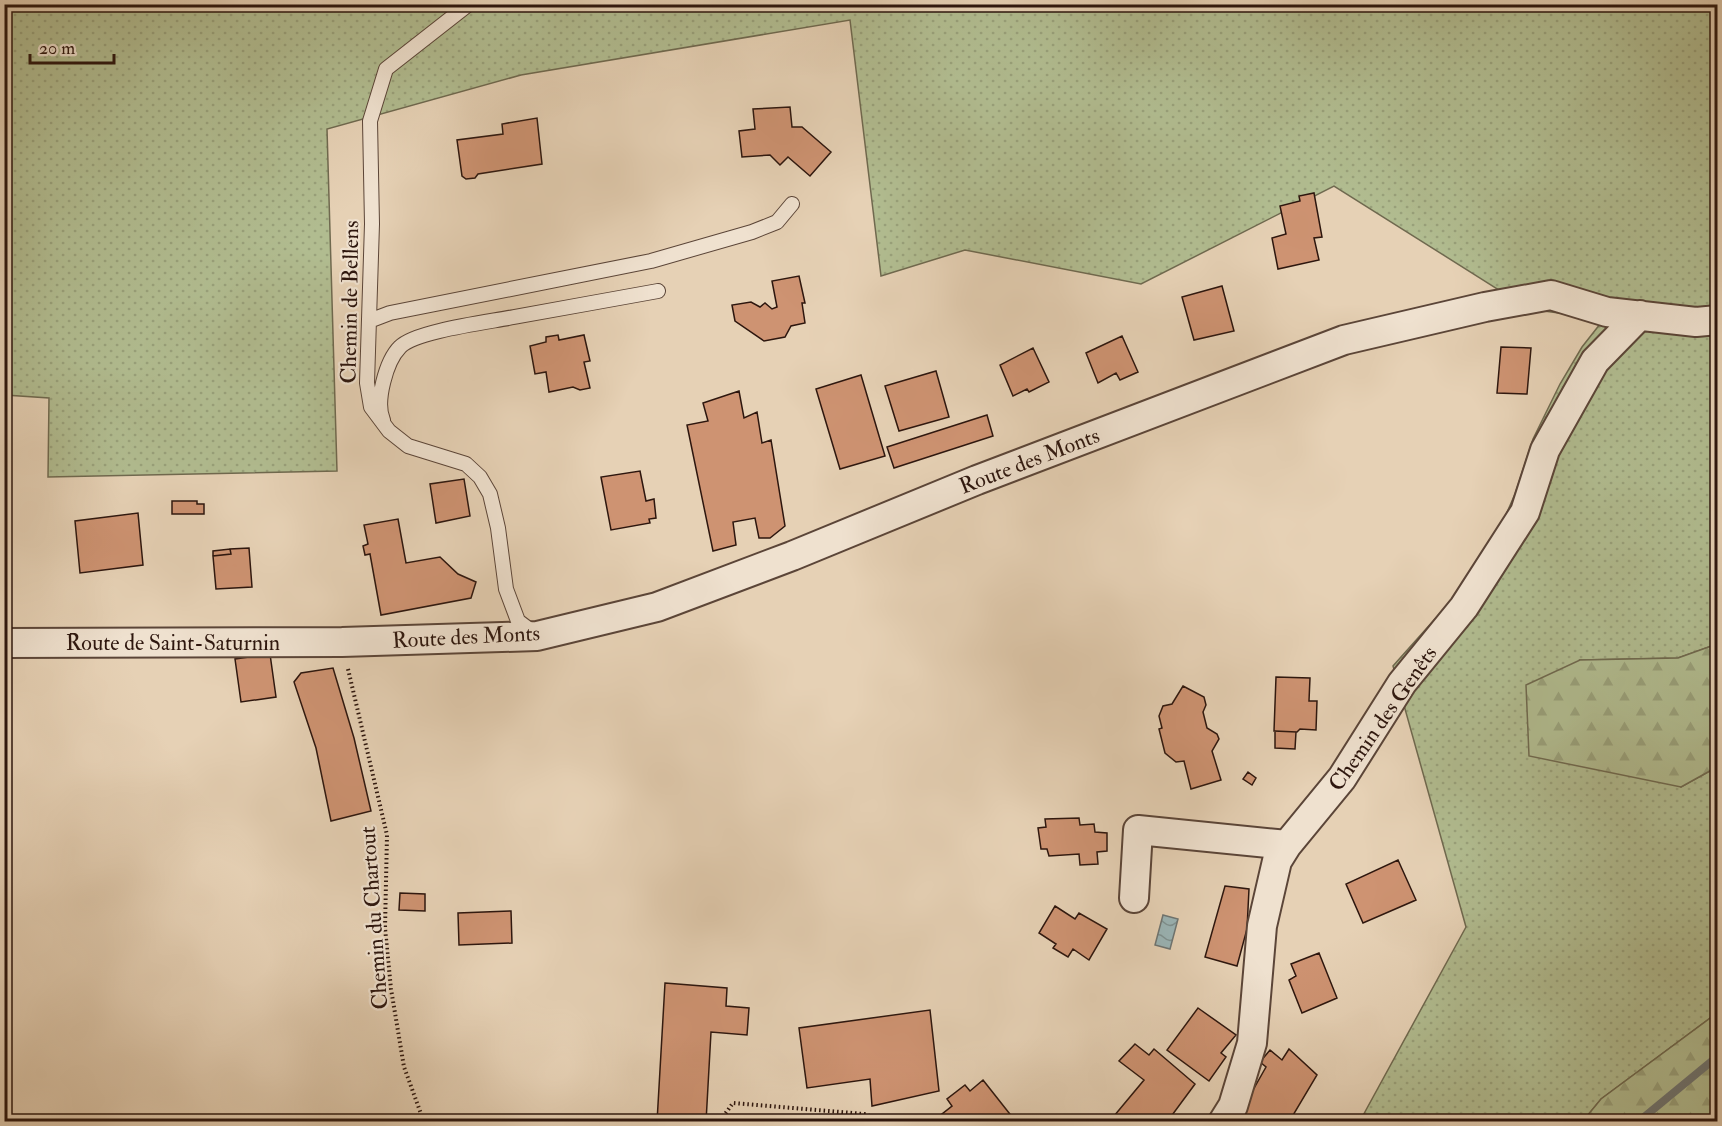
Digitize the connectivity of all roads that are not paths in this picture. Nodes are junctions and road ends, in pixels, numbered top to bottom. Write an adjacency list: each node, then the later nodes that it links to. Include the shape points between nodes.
1 (469, 4): 6 (lane, Chemin de Bellens, via 386,69 370,121)
2 (792, 204): 6 (lane, via 777,222 651,261 390,313)
3 (658, 291): 7 (lane, via 437,331 400,346 383,379 381,417)
4 (1640, 315): 5 (street, Route des Monts, via 1696,322); 8 (street, Route des Monts, via 1607,312 1551,295 1344,340 657,607); 11 (street, Chemin des Genêts, via 1595,361 1545,450 1525,512 1464,607 1402,683 1342,778)
5 (1718, 320)
6 (369, 321): 7 (lane, Chemin de Bellens, via 367,383 371,407)
7 (389, 431): 8 (lane, Chemin de Bellens, via 408,446 466,464 480,477 490,494 498,528 506,590 518,621)
8 (537, 636): 9 (street, Route des Monts)
9 (342, 642): 10 (street, Route de Saint-Saturnin)
10 (4, 644)
11 (1287, 845): 12 (street, via 1138,830); 13 (street, Chemin des Genêts, via 1277,861 1262,926 1252,1043 1233,1106)
12 (1134, 898)
13 (1223, 1122)

